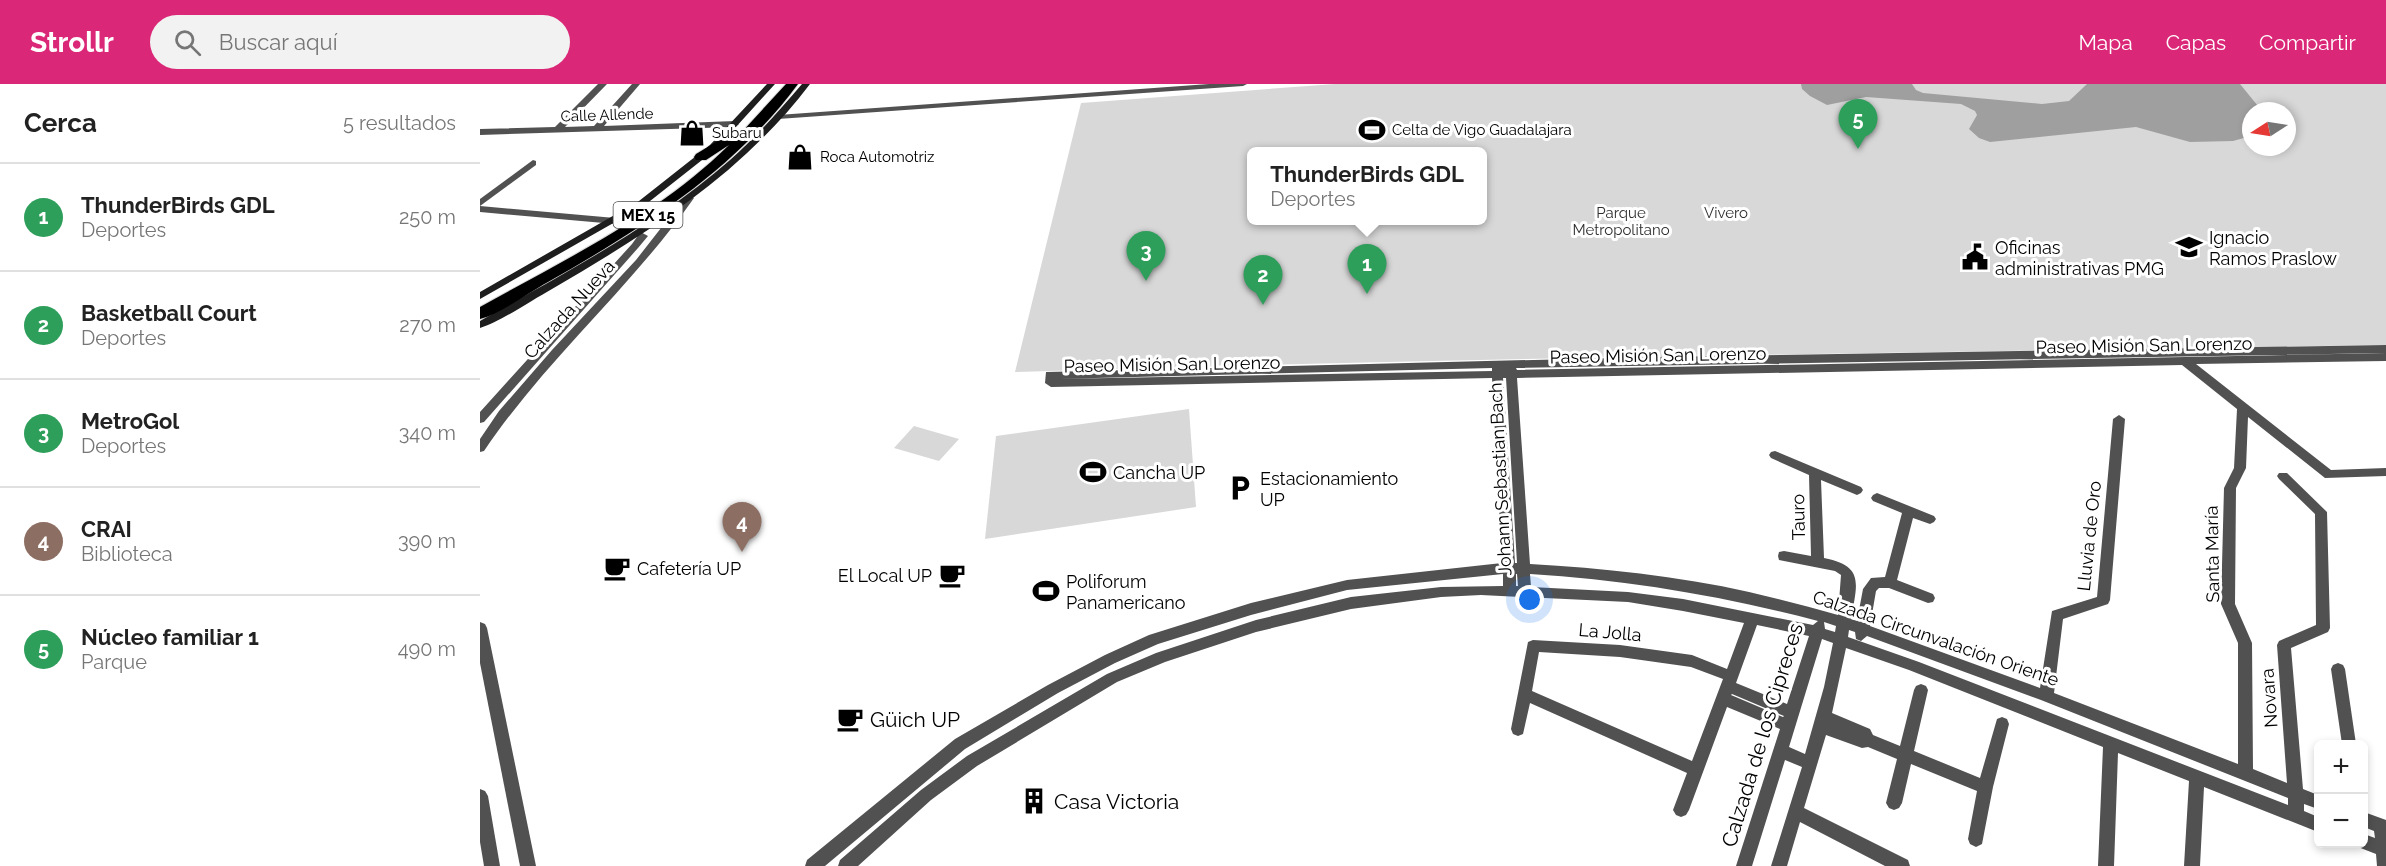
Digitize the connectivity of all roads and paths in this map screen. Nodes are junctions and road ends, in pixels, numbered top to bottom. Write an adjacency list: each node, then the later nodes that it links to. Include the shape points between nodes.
1 (603, 84): 14 (street)
2 (636, 84): 13 (street)
3 (771, 84): 12 (street)
4 (783, 84): 12 (highway, MEX 15)
5 (792, 84): 11 (highway, MEX 15)
6 (802, 84): 11 (highway)
7 (806, 84): 11 (street)
8 (1093, 84): 10 (street)
9 (1243, 84): 10 (street)
10 (1091, 95): 11 (street)
11 (772, 116): 18 (street, via 722,172); 21 (highway, MEX 15)
12 (738, 128): 13 (street, Calle Allende); 16 (highway); 28 (highway, MEX 15, via 717,155 663,199)
13 (596, 129): 14 (street, Calle Allende)
14 (557, 130): 15 (street, Calle Allende)
15 (480, 132)
16 (701, 157): 22 (street)
17 (533, 163): 19 (street)
18 (689, 198): 23 (street); 27 (street, Calzada Nueva)
19 (480, 203)
20 (480, 209): 22 (street)
21 (652, 213): 24 (highway); 29 (highway, MEX 15, via 612,240)
22 (615, 221): 25 (street)
23 (637, 233): 24 (street); 26 (street, via 642,238)
24 (623, 242): 30 (street)
25 (480, 296)
26 (584, 303): 27 (street); 36 (street)
27 (600, 304): 38 (street, Calzada Nueva)
28 (480, 307)
29 (480, 314)
30 (480, 325)
31 (2386, 349): 34 (street, Paseo Misión San Lorenzo, via 1652,361)
32 (2386, 357): 33 (street, Paseo Misión San Lorenzo)
33 (2183, 360): 34 (street, Paseo Misión San Lorenzo); 35 (street)
34 (1504, 370): 34 (street, Paseo Misión San Lorenzo, via 1050,375 1051,383); 52 (street, Johann Sebastian Bach)
35 (2242, 407): 43 (street, via 2329,475); 93 (street, Santa María, via 2240,468 2230,488 2228,604 2245,644)
36 (480, 419)
37 (2119, 419): 78 (street, Lluvia de Oro, via 2103,600 2057,615)
38 (494, 427): 39 (street); 40 (street, Calzada Nueva)
39 (480, 429)
40 (480, 448)
41 (1775, 454): 42 (street, Tauro)
42 (1815, 471): 46 (street, Tauro); 51 (street, Tauro)
43 (2381, 472): 45 (street)
44 (2283, 476): 96 (street, Novara, via 2321,512 2323,628 2284,645)
45 (2386, 481)
46 (1857, 490)
47 (1877, 498): 48 (street)
48 (1909, 510): 49 (street); 53 (street)
49 (1930, 519)
50 (1784, 556): 51 (street, Tauro)
51 (1818, 562): 62 (street, Tauro, via 1846,570 1849,577)
52 (1516, 568): 54 (street, Calzada Circunvalación Oriente, via 1390,579); 55 (street, Johann Sebastian Bach); 59 (street, Calzada Circunvalación Oriente, via 1674,584)
53 (1890, 583): 56 (street); 65 (street, via 1876,582 1870,589)
54 (1324, 591): 57 (street, Calzada Circunvalación Oriente); 58 (street)
55 (1517, 591): 58 (street, Calzada Circunvalación Oriente, via 1441,592); 60 (street, Calzada Circunvalación Oriente, via 1628,597)
56 (1928, 598)
57 (1278, 602): 61 (street); 63 (street, Calzada Circunvalación Oriente)
58 (1332, 608): 61 (street, Calzada Circunvalación Oriente)
59 (1821, 616): 62 (street, Calzada Circunvalación Oriente); 66 (street, Calzada de los Cipreces)
60 (1753, 618): 66 (street, Calzada Circunvalación Oriente); 75 (street)
61 (1284, 620): 68 (street, Calzada Circunvalación Oriente)
62 (1844, 622): 65 (street, Calzada Circunvalación Oriente); 67 (street)
63 (1195, 626): 68 (street); 71 (street, Calzada Circunvalación Oriente)
64 (480, 628): 110 (street)
65 (1862, 629): 69 (street); 70 (street, Calzada Circunvalación Oriente)
66 (1818, 632): 67 (street, Calzada Circunvalación Oriente); 79 (street, Calzada de los Cipreces)
67 (1843, 639): 69 (street, Calzada Circunvalación Oriente); 80 (street)
68 (1200, 645): 74 (street, Calzada Circunvalación Oriente)
69 (1859, 645): 72 (street, Calzada Circunvalación Oriente)
70 (1916, 648): 72 (street); 78 (street, Calzada Circunvalación Oriente)
71 (1119, 655): 74 (street); 85 (street, Calzada Circunvalación Oriente)
72 (1914, 666): 86 (street, Calzada Circunvalación Oriente)
73 (2338, 669): 84 (street)
74 (1127, 671): 90 (street, Calzada Circunvalación Oriente)
75 (1726, 687): 77 (street, La Jolla, via 1682,660 1620,651 1533,646); 79 (street, La Jolla); 92 (street)
76 (1921, 690): 89 (street)
77 (1524, 694): 82 (street, La Jolla); 92 (street)
78 (2046, 696): 83 (street, Calzada Circunvalación Oriente)
79 (1791, 719): 87 (street, Calzada de los Cipreces)
80 (1822, 721): 89 (street, via 1862,741); 91 (street)
81 (2002, 724): 95 (street)
82 (1518, 729)
83 (2135, 731): 88 (street); 93 (street, Calzada Circunvalación Oriente)
84 (2348, 740)
85 (960, 744): 90 (street); 111 (street, Calzada Circunvalación Oriente)
86 (2111, 744): 88 (street, Calzada Circunvalación Oriente); 116 (street)
87 (1781, 751): 91 (street); 113 (street, Calzada de los Cipreces)
88 (2132, 753): 94 (street, Calzada Circunvalación Oriente)
89 (1905, 755): 95 (street); 99 (street)
90 (972, 761): 112 (street, Calzada Circunvalación Oriente, via 926,795)
91 (1809, 763): 101 (street)
92 (1696, 770): 100 (street)
93 (2245, 772): 96 (street, Calzada Circunvalación Oriente)
94 (2197, 778): 102 (street, Calzada Circunvalación Oriente); 117 (street)
95 (1985, 787): 106 (street)
96 (2294, 792): 98 (street, Calzada Circunvalación Oriente); 102 (street, Novara)
97 (480, 796): 109 (street)
98 (2314, 800)
99 (1893, 803)
100 (1681, 810)
101 (1795, 811): 114 (street); 115 (street)
102 (2297, 816): 103 (street, Calzada Circunvalación Oriente)
103 (2314, 822)
104 (2368, 822): 105 (street)
105 (2384, 828): 108 (street)
106 (1976, 839)
107 (2368, 844): 108 (street)
108 (2385, 855)
109 (492, 866)
110 (528, 866)
111 (813, 866)
112 (846, 866)
113 (1744, 866)
114 (1779, 866)
115 (1902, 866)
116 (2106, 866)
117 (2192, 866)

